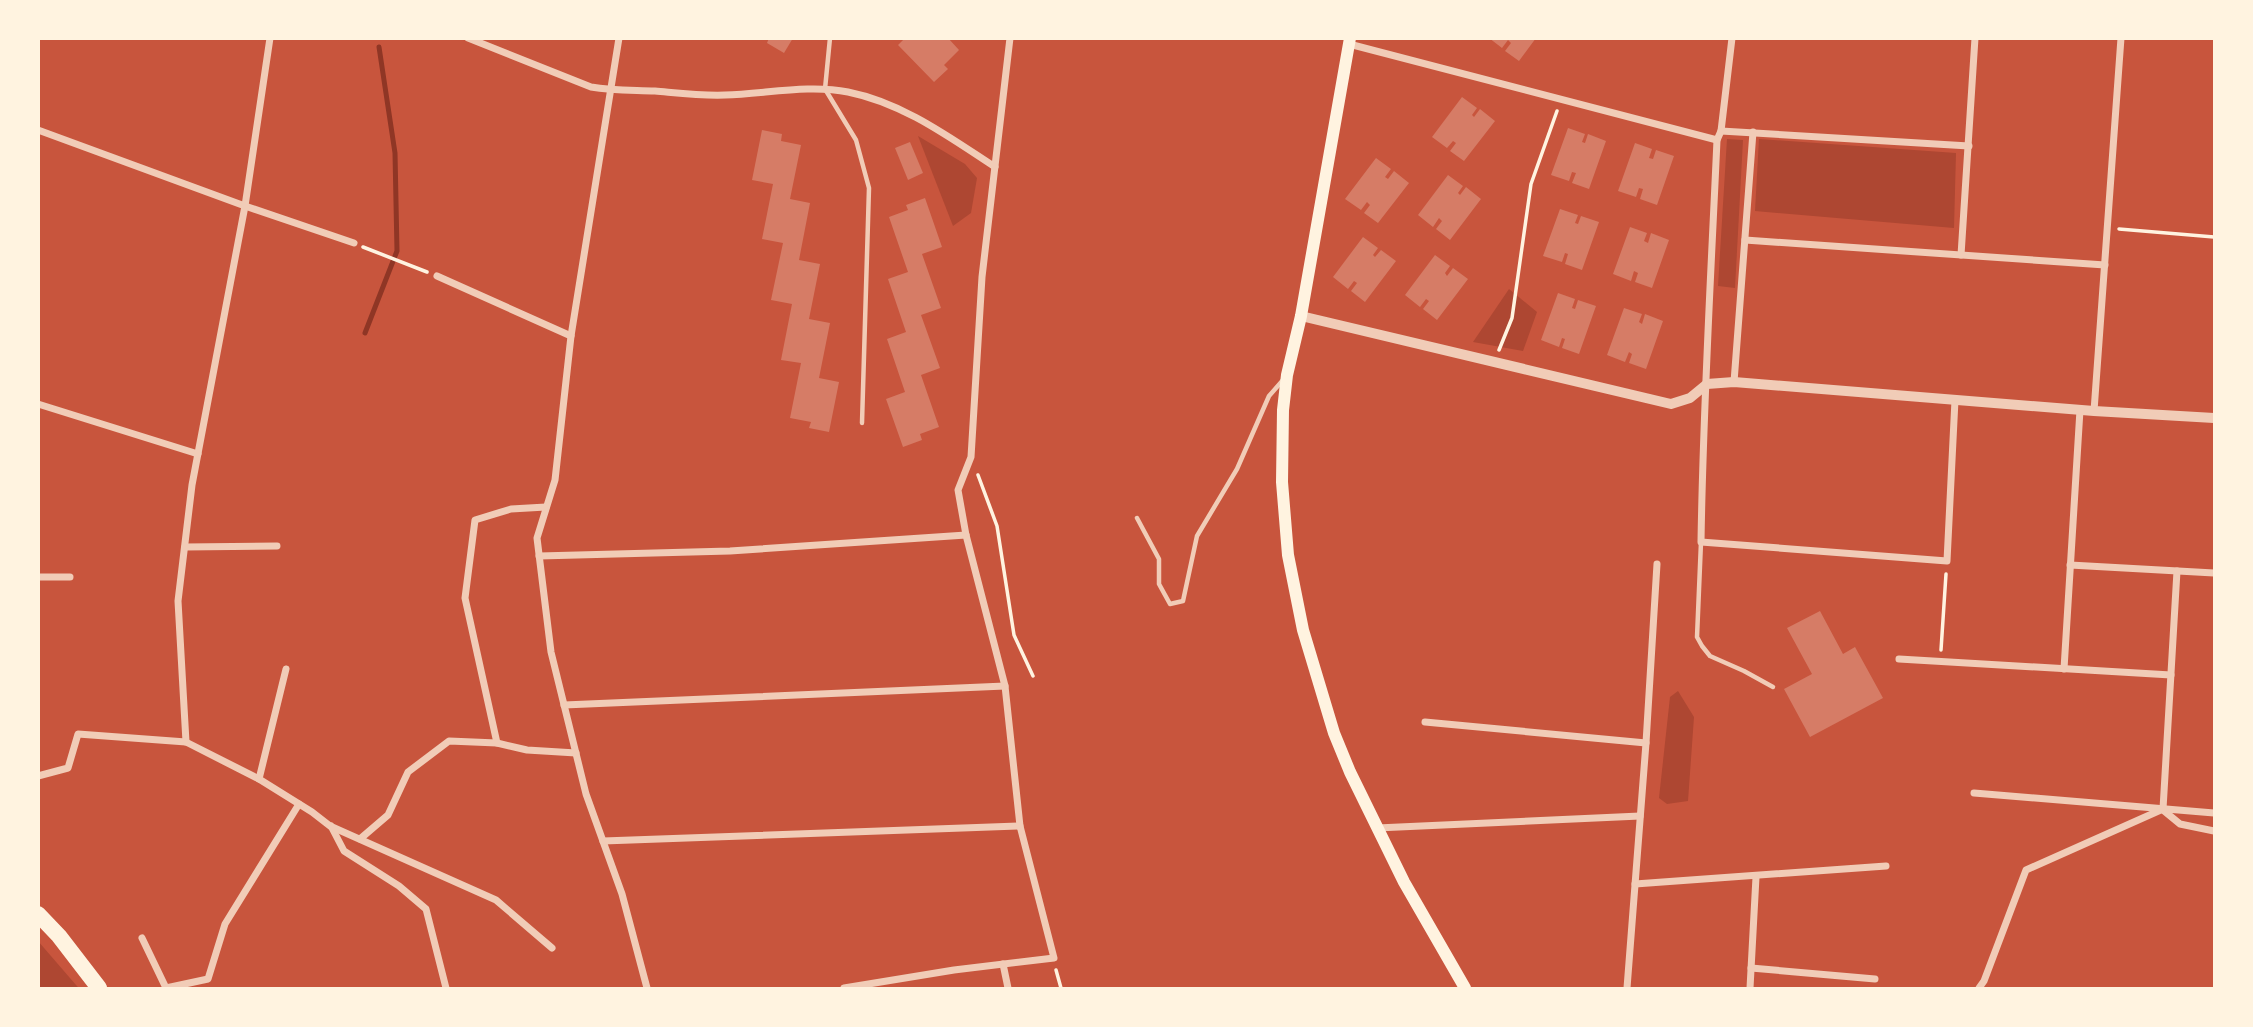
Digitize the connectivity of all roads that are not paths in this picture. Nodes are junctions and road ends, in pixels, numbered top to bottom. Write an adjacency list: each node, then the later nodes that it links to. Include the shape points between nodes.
1 (270, 38): 18 (street)
2 (468, 38): 11 (street, via 592,87)
3 (619, 38): 11 (street)
4 (830, 38): 10 (lane)
5 (1010, 38): 17 (street)
6 (1732, 38): 13 (street)
7 (1975, 38): 16 (street)
8 (2121, 38): 22 (street)
9 (1350, 41): 15 (street); 24 (main road)
10 (825, 89): 11 (street, via 722,96); 17 (street, via 870,97 919,117); 34 (lane, via 856,140 869,188)
11 (612, 90): 25 (street)
12 (38, 130): 18 (street)
13 (1721, 131): 14 (street); 15 (street)
14 (1753, 132): 16 (street); 19 (street)
15 (1717, 140): 28 (street)
16 (1969, 146): 21 (street)
17 (995, 167): 38 (street, via 982,277 971,457 958,490)
18 (246, 206): 20 (street); 35 (street)
19 (1745, 240): 21 (street); 27 (street)
20 (354, 243)
21 (1961, 255): 22 (street)
22 (2105, 265): 32 (street)
23 (437, 276): 25 (street)
24 (1301, 316): 26 (main road); 28 (street, via 1671,404 1690,398)
25 (571, 336): 36 (street, via 555,480)
26 (1287, 375): 37 (lane, via 1269,396 1237,469 1197,536 1183,601 1170,604 1159,584 1158,559); 70 (main road, via 1282,482 1294,593 1334,733)
27 (1734, 382): 28 (street); 29 (street)
28 (1707, 384): 39 (street)
29 (1955, 400): 31 (street); 39 (street, via 1947,561)
30 (38, 404): 35 (street)
31 (2080, 410): 32 (street); 44 (street)
32 (2094, 411): 33 (street)
33 (2214, 418)
34 (862, 423)
35 (198, 454): 41 (street)
36 (546, 507): 42 (street, via 537,538); 58 (street, via 511,509 475,520 465,598)
37 (1137, 518)
38 (967, 535): 42 (street, via 730,551); 53 (street)
39 (1702, 542): 54 (lane, via 1698,636 1702,646 1710,656)
40 (278, 546): 41 (street)
41 (185, 547): 57 (street, via 178,601)
42 (539, 556): 55 (street, via 551,652)
43 (1657, 564): 59 (street)
44 (2070, 565): 45 (street); 51 (street)
45 (2177, 571): 46 (street); 52 (street)
46 (2214, 573)
47 (38, 577): 48 (street)
48 (70, 577)
49 (1899, 659): 51 (street)
50 (286, 669): 62 (street)
51 (2064, 669): 52 (street)
52 (2171, 675): 65 (street)
53 (1005, 686): 55 (street); 69 (street)
54 (1773, 687)
55 (564, 705): 60 (street)
56 (1424, 722): 59 (street)
57 (186, 742): 61 (street, via 78,734 68,768); 62 (street)
58 (497, 743): 60 (street); 72 (street, via 449,741 408,772 388,815)
59 (1646, 743): 67 (street)
60 (576, 753): 73 (street)
61 (38, 776)
62 (260, 779): 64 (street)
63 (1974, 793): 65 (street)
64 (299, 804): 68 (street); 78 (street, via 225,924 208,979 166,988)
65 (2162, 809): 66 (street); 71 (street, via 2180,824); 91 (street, via 2026,870)
66 (2214, 813)
67 (1640, 816): 70 (street); 76 (street)
68 (330, 826): 72 (street); 84 (street, via 344,851 426,909)
69 (1020, 826): 73 (street); 80 (street, via 1054,958)
70 (1377, 828): 88 (main road)
71 (2214, 831)
72 (360, 839): 79 (street, via 496,900)
73 (603, 841): 85 (street)
74 (1886, 866): 75 (street)
75 (1756, 877): 76 (street); 81 (street)
76 (1635, 884): 89 (street)
77 (38, 914): 83 (highway)
78 (142, 938)
79 (552, 948)
80 (1003, 964): 86 (street); 87 (street)
81 (1751, 968): 82 (street); 90 (street)
82 (1875, 979)
83 (99, 989)
84 (446, 989)
85 (647, 989)
86 (844, 989)
87 (1008, 989)
88 (1465, 989)
89 (1627, 989)
90 (1749, 989)
91 (1979, 989)

